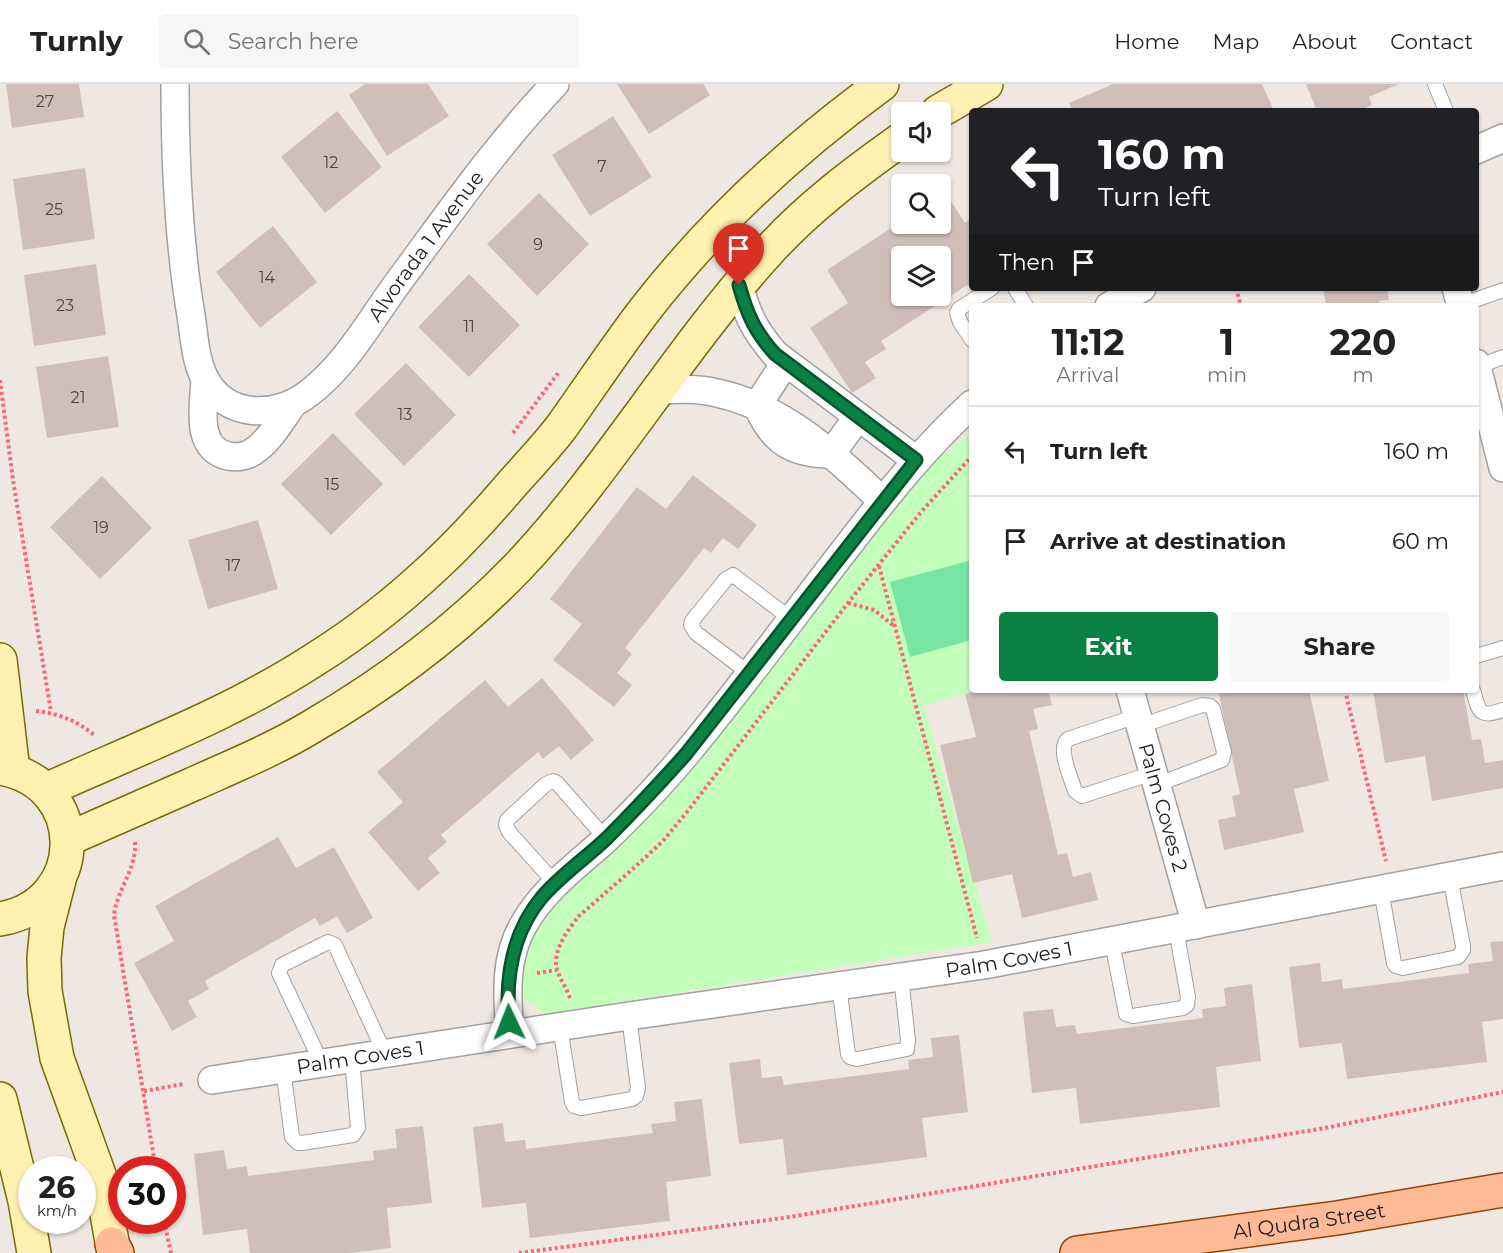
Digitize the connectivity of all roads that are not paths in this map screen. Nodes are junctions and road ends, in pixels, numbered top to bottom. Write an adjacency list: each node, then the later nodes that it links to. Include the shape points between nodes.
1 (175, 84): 21 (street, Alvorada 1 Avenue, via 176,180 183,269 198,364)
2 (555, 84): 24 (street, Alvorada 1 Avenue, via 516,125 470,184 338,365)
3 (882, 84): 43 (street, via 796,151 691,254 644,311 558,431 473,528 399,598 359,630 273,685)
4 (986, 84): 6 (street)
5 (1436, 84): 7 (lane)
6 (951, 104)
7 (1445, 108)
8 (1503, 138): 10 (street)
9 (891, 147): 11 (street, via 823,200 768,251)
10 (1479, 149)
11 (739, 285): 19 (street, via 759,336); 23 (street)
12 (1503, 290): 15 (lane)
13 (987, 291): 17 (lane, via 959,309 960,322)
14 (1136, 291): 16 (street)
15 (1460, 300)
16 (1114, 303)
17 (969, 336)
18 (1503, 357): 20 (lane)
19 (785, 363): 25 (street); 27 (street)
20 (1479, 375)
21 (205, 379): 24 (street, Alvorada 1 Avenue, via 218,395 244,409 274,411); 24 (street, Alvorada 1 Avenue, via 204,431 213,448 224,455 247,456 258,448)
22 (1479, 380): 30 (street)
23 (657, 390): 25 (street, via 716,393); 44 (street, via 560,519 524,560 470,613 418,655 309,729 251,759)
24 (293, 404)
25 (757, 406): 28 (street)
26 (969, 407): 29 (street)
27 (857, 418): 28 (street); 29 (street)
28 (831, 454): 31 (street)
29 (916, 460): 31 (street)
30 (1503, 468)
31 (882, 501): 32 (street)
32 (791, 619): 36 (street); 36 (lane, via 733,575 692,621 696,633)
33 (1503, 648): 34 (lane)
34 (1479, 655)
35 (0, 660): 41 (street)
36 (749, 674): 45 (street, via 686,754)
37 (1131, 693): 40 (street, Palm Coves 2)
38 (1474, 693): 39 (lane, via 1482,713)
39 (1503, 710)
40 (1138, 721): 42 (street, Palm Coves 2); 42 (lane, via 1202,705 1213,709 1224,752 1222,760); 42 (lane, via 1068,739 1062,748 1075,791 1082,796)
41 (6, 770): 43 (street, via 31,778)
42 (1154, 779): 52 (street, Palm Coves 2)
43 (46, 790): 44 (street, via 61,812)
44 (68, 839): 48 (street)
45 (606, 839): 49 (street); 49 (lane, via 557,783 546,784 506,825)
46 (1503, 866): 47 (street, Palm Coves 1)
47 (1450, 877): 50 (street, Palm Coves 1); 50 (lane, via 1463,946 1461,954 1403,968 1394,963)
48 (59, 880): 51 (street, via 32,909); 66 (street, via 47,927 45,991 57,1058 101,1180)
49 (555, 884): 58 (street, via 532,910 515,943 508,978)
50 (1387, 889): 52 (street, Palm Coves 1)
51 (0, 919)
52 (1186, 927): 53 (street, Palm Coves 1); 53 (lane, via 1188,997 1183,1008 1126,1014)
53 (1112, 942): 54 (street, Palm Coves 1)
54 (901, 978): 55 (street, Palm Coves 1); 55 (lane, via 906,1049 857,1059 848,1054)
55 (838, 986): 56 (street, Palm Coves 1)
56 (629, 1016): 57 (street, Palm Coves 1); 57 (lane, via 636,1096 581,1108 572,1102)
57 (568, 1026): 58 (street, Palm Coves 1)
58 (510, 1034): 59 (street, Palm Coves 1)
59 (385, 1054): 60 (street, Palm Coves 1); 61 (lane, via 335,945 328,942 282,965 279,973)
60 (352, 1059): 61 (street, Palm Coves 1); 62 (lane, via 357,1133 302,1143 292,1137)
61 (322, 1065): 62 (street, Palm Coves 1)
62 (283, 1069): 63 (street, Palm Coves 1)
63 (212, 1080)
64 (0, 1099): 67 (street)
65 (1503, 1190): 68 (main road, Al Qudra Street, via 1315,1221)
66 (114, 1250)
67 (34, 1253)
68 (1077, 1253)

